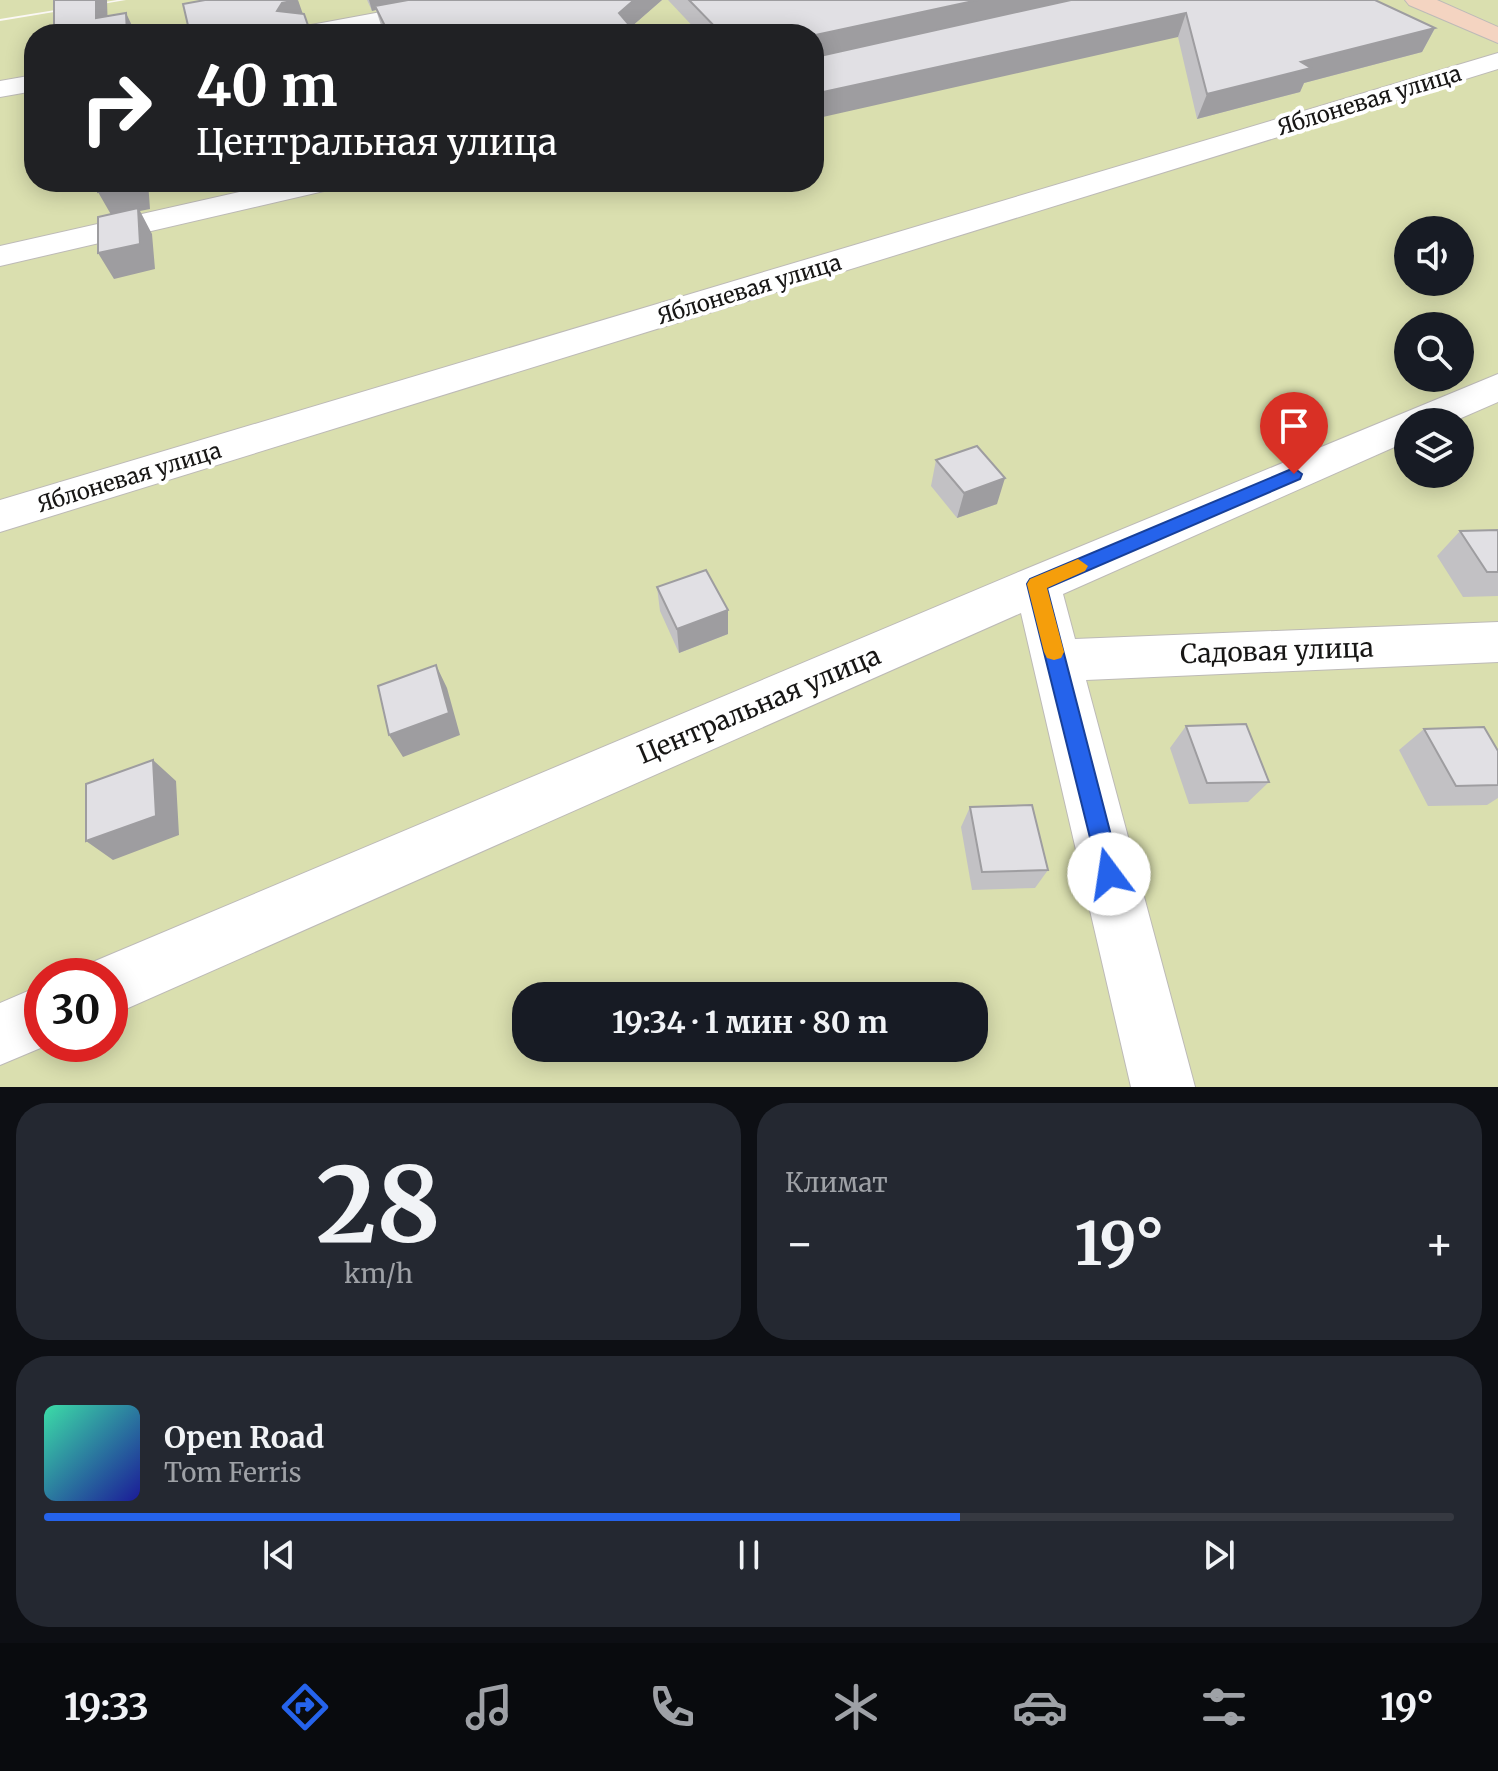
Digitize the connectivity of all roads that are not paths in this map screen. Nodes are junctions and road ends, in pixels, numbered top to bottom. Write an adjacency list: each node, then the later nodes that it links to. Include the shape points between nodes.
1 (484, 0): 3 (street)
2 (1417, 0): 4 (street)
3 (354, 24)
4 (1498, 36)
5 (1498, 61): 13 (street, Яблоневая улица)
6 (24, 85): 7 (street)
7 (0, 89)
8 (280, 192): 9 (street)
9 (0, 256)
10 (1498, 387): 11 (street)
11 (1449, 408)
12 (1394, 431): 14 (street, Центральная улица)
13 (0, 516)
14 (1037, 584): 16 (street); 17 (street, Центральная улица)
15 (1498, 642): 16 (street, Садовая улица)
16 (1056, 661): 20 (street)
17 (128, 978)
18 (24, 1024): 19 (street)
19 (0, 1034)
20 (1163, 1087)

